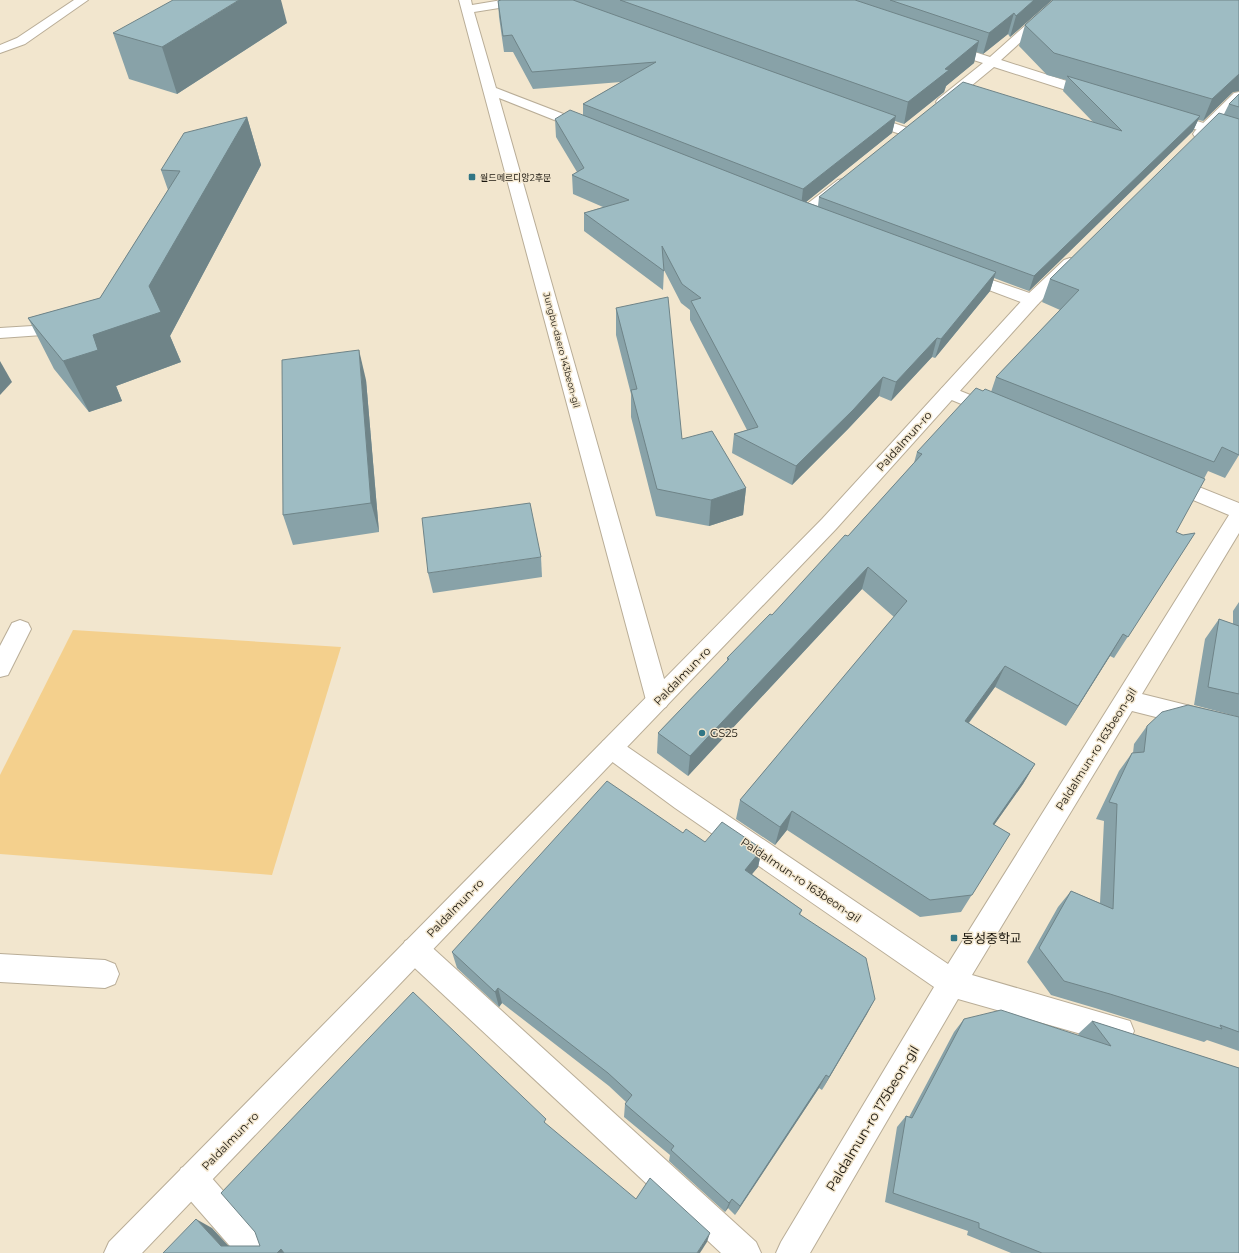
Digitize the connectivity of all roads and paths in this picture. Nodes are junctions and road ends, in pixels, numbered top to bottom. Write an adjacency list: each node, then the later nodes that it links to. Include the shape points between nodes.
1 (82, 0): 6 (street, via 20,41)
2 (525, 0): 4 (street)
3 (1060, 0): 7 (street)
4 (467, 5): 8 (street, Jungbu-daero 143beon-gil)
5 (932, 43): 7 (street)
6 (0, 49)
7 (991, 63): 9 (street); 11 (street)
8 (490, 90): 17 (street); 37 (street, Jungbu-daero 143beon-gil)
9 (1102, 96)
10 (1239, 96): 15 (street)
11 (931, 112)
12 (1154, 112): 15 (street)
13 (855, 114): 16 (street)
14 (918, 122): 16 (street)
15 (1206, 128): 18 (street); 20 (street)
16 (906, 132): 19 (street)
17 (599, 133)
18 (1239, 139)
19 (894, 142)
20 (1184, 150)
21 (852, 176): 23 (street)
22 (788, 209): 23 (street)
23 (803, 214): 24 (street)
24 (818, 220)
25 (1082, 250): 27 (street, Paldalmun-ro)
26 (950, 270): 27 (street)
27 (1032, 300): 30 (street, Paldalmun-ro)
28 (79, 326): 29 (street, via 57,331)
29 (0, 333)
30 (948, 392): 31 (street); 37 (street, Paldalmun-ro, via 829,524)
31 (1006, 416)
32 (1152, 475): 33 (street)
33 (1239, 511)
34 (1239, 516): 38 (street, Paldalmun-ro 163beon-gil)
35 (20, 629): 36 (street)
36 (0, 668)
37 (658, 700): 40 (street, Paldalmun-ro)
38 (1126, 700): 39 (street); 44 (street, Paldalmun-ro 163beon-gil)
39 (1239, 728)
40 (611, 748): 41 (street, Paldalmun-ro); 44 (street, Paldalmun-ro 163beon-gil)
41 (415, 950): 46 (street, Paldalmun-ro); 49 (street)
42 (0, 968): 43 (street)
43 (105, 974)
44 (952, 983): 45 (street, Paldalmun-ro 163beon-gil); 50 (street, Paldalmun-ro 175beon-gil)
45 (1140, 1038)
46 (192, 1179): 47 (street, Paldalmun-ro); 48 (street)
47 (120, 1253)
48 (257, 1253)
49 (745, 1253)
50 (792, 1253)

